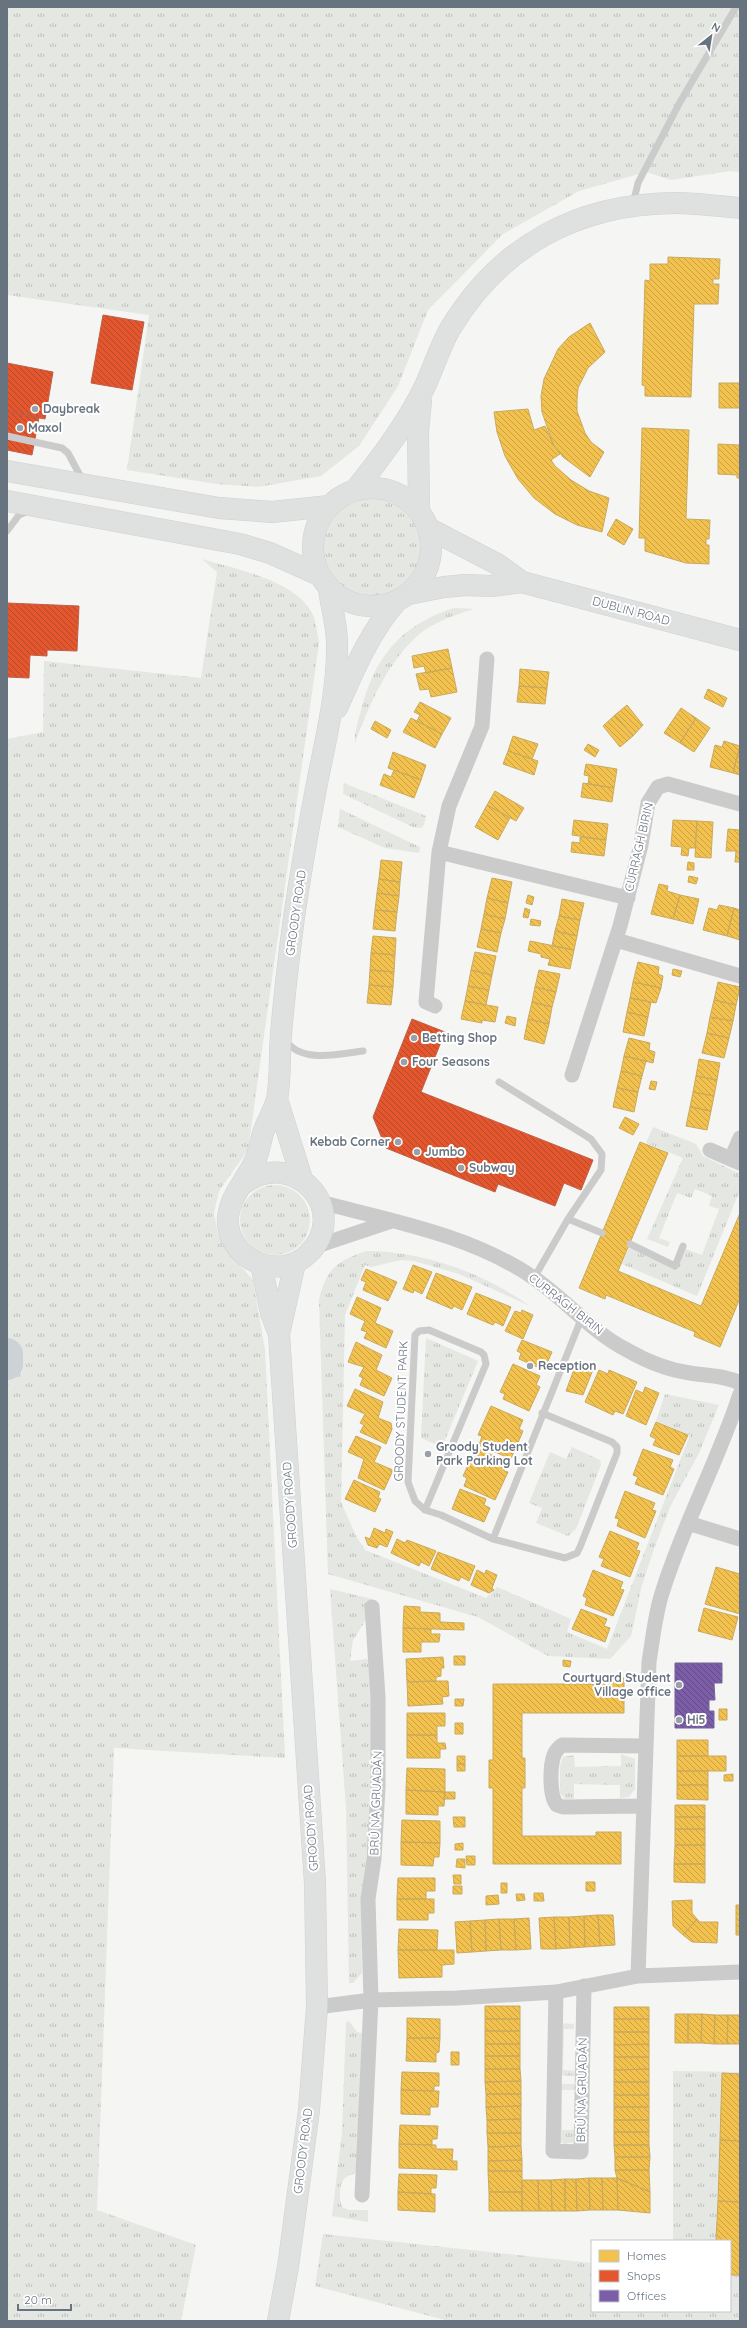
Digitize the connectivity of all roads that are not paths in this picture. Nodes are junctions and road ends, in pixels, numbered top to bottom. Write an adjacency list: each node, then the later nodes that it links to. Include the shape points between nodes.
1 (736, 7): 2 (lane, via 680,102 638,183)
2 (632, 206): 3 (street, via 674,203); 4 (street, via 582,217 544,234 498,269 470,298 450,330)
3 (740, 208)
4 (421, 394): 8 (street, via 389,447); 12 (street, via 418,432)
5 (7, 436): 7 (lane, via 62,448 68,453)
6 (7, 471): 7 (street)
7 (85, 486): 10 (street, via 219,508 272,512)
8 (355, 490): 10 (street, via 341,496); 12 (street, via 390,490 406,498)
9 (7, 501): 11 (street)
10 (329, 506): 14 (street, via 318,521 313,539 313,558)
11 (42, 507): 13 (lane, via 19,515); 14 (street, via 240,544 270,553)
12 (423, 519): 15 (street); 16 (street, via 432,546 429,564 422,581)
13 (7, 531)
14 (324, 582): 16 (street, via 343,600 361,606 380,607); 19 (street, via 337,642)
15 (522, 582): 16 (street, via 491,586 452,586); 17 (street, DUBLIN ROAD)
16 (403, 598): 19 (street, via 388,612 365,651)
17 (740, 640)
18 (487, 659): 21 (street, via 482,726 449,806)
19 (328, 729): 26 (street, GROODY ROAD, via 294,918)
20 (740, 804): 22 (street, CURRAGH BIRIN, via 668,784 658,787 648,802)
21 (439, 852): 22 (street, CURRAGH BIRIN); 25 (street, via 426,1002)
22 (628, 898): 23 (street, CURRAGH BIRIN)
23 (616, 940): 24 (street); 28 (street, CURRAGH BIRIN)
24 (740, 976)
25 (435, 1006)
26 (281, 1033): 27 (lane, via 293,1048 308,1055); 30 (street, GROODY ROAD)
27 (363, 1051)
28 (572, 1075)
29 (499, 1082): 37 (lane, via 591,1139 602,1154 601,1170)
30 (277, 1099): 34 (street); 35 (street, via 263,1133 255,1162)
31 (740, 1138): 33 (street)
32 (710, 1150): 33 (street)
33 (736, 1161)
34 (302, 1179): 35 (street, via 280,1172 259,1174); 36 (street)
35 (242, 1185): 44 (street, via 231,1205 228,1226 233,1240 242,1253)
36 (320, 1202): 38 (street, CURRAGH BIRIN); 42 (street, via 323,1222 320,1238)
37 (568, 1219): 39 (lane); 45 (lane)
38 (392, 1221): 42 (street); 45 (street, CURRAGH BIRIN, via 454,1239 508,1263)
39 (602, 1233)
40 (630, 1244): 41 (lane, via 675,1266)
41 (683, 1246)
42 (314, 1247): 43 (street)
43 (295, 1263): 44 (street, via 275,1267); 47 (street)
44 (261, 1264): 47 (street, via 271,1313)
45 (534, 1278): 46 (street, CURRAGH BIRIN)
46 (582, 1317): 48 (street, CURRAGH BIRIN, via 615,1343 651,1362 689,1373 722,1376); 50 (lane)
47 (279, 1334): 63 (street, GROODY ROAD, via 315,1884)
48 (740, 1383)
49 (740, 1394): 52 (street, via 726,1438)
50 (542, 1413): 53 (lane); 53 (lane, via 612,1442 617,1447 578,1553 565,1558)
51 (425, 1510): 51 (lane, GROODY STUDENT PARK, via 416,1502 408,1482 415,1335 420,1331 429,1330 481,1352 486,1364); 53 (lane)
52 (688, 1523): 54 (street); 56 (street, via 663,1590 649,1662)
53 (493, 1539)
54 (740, 1539)
55 (372, 1606): 62 (street, BRÚ NA GRUADÁN, via 378,1697 378,1788 374,1860 368,1899)
56 (645, 1746): 57 (street); 57 (street, via 562,1745 554,1755 552,1765 553,1796 557,1805)
57 (642, 1806): 59 (street)
58 (740, 1972): 59 (street)
59 (638, 1976): 60 (street)
60 (584, 1986): 61 (street); 61 (street, BRÚ NA GRUADÁN, via 581,2152 553,2151)
61 (556, 1992): 62 (street)
62 (371, 2000): 63 (street); 64 (street, BRÚ NA GRUADÁN)
63 (317, 2007): 65 (street, GROODY ROAD, via 309,2110 288,2267)
64 (362, 2195)
65 (278, 2321)

